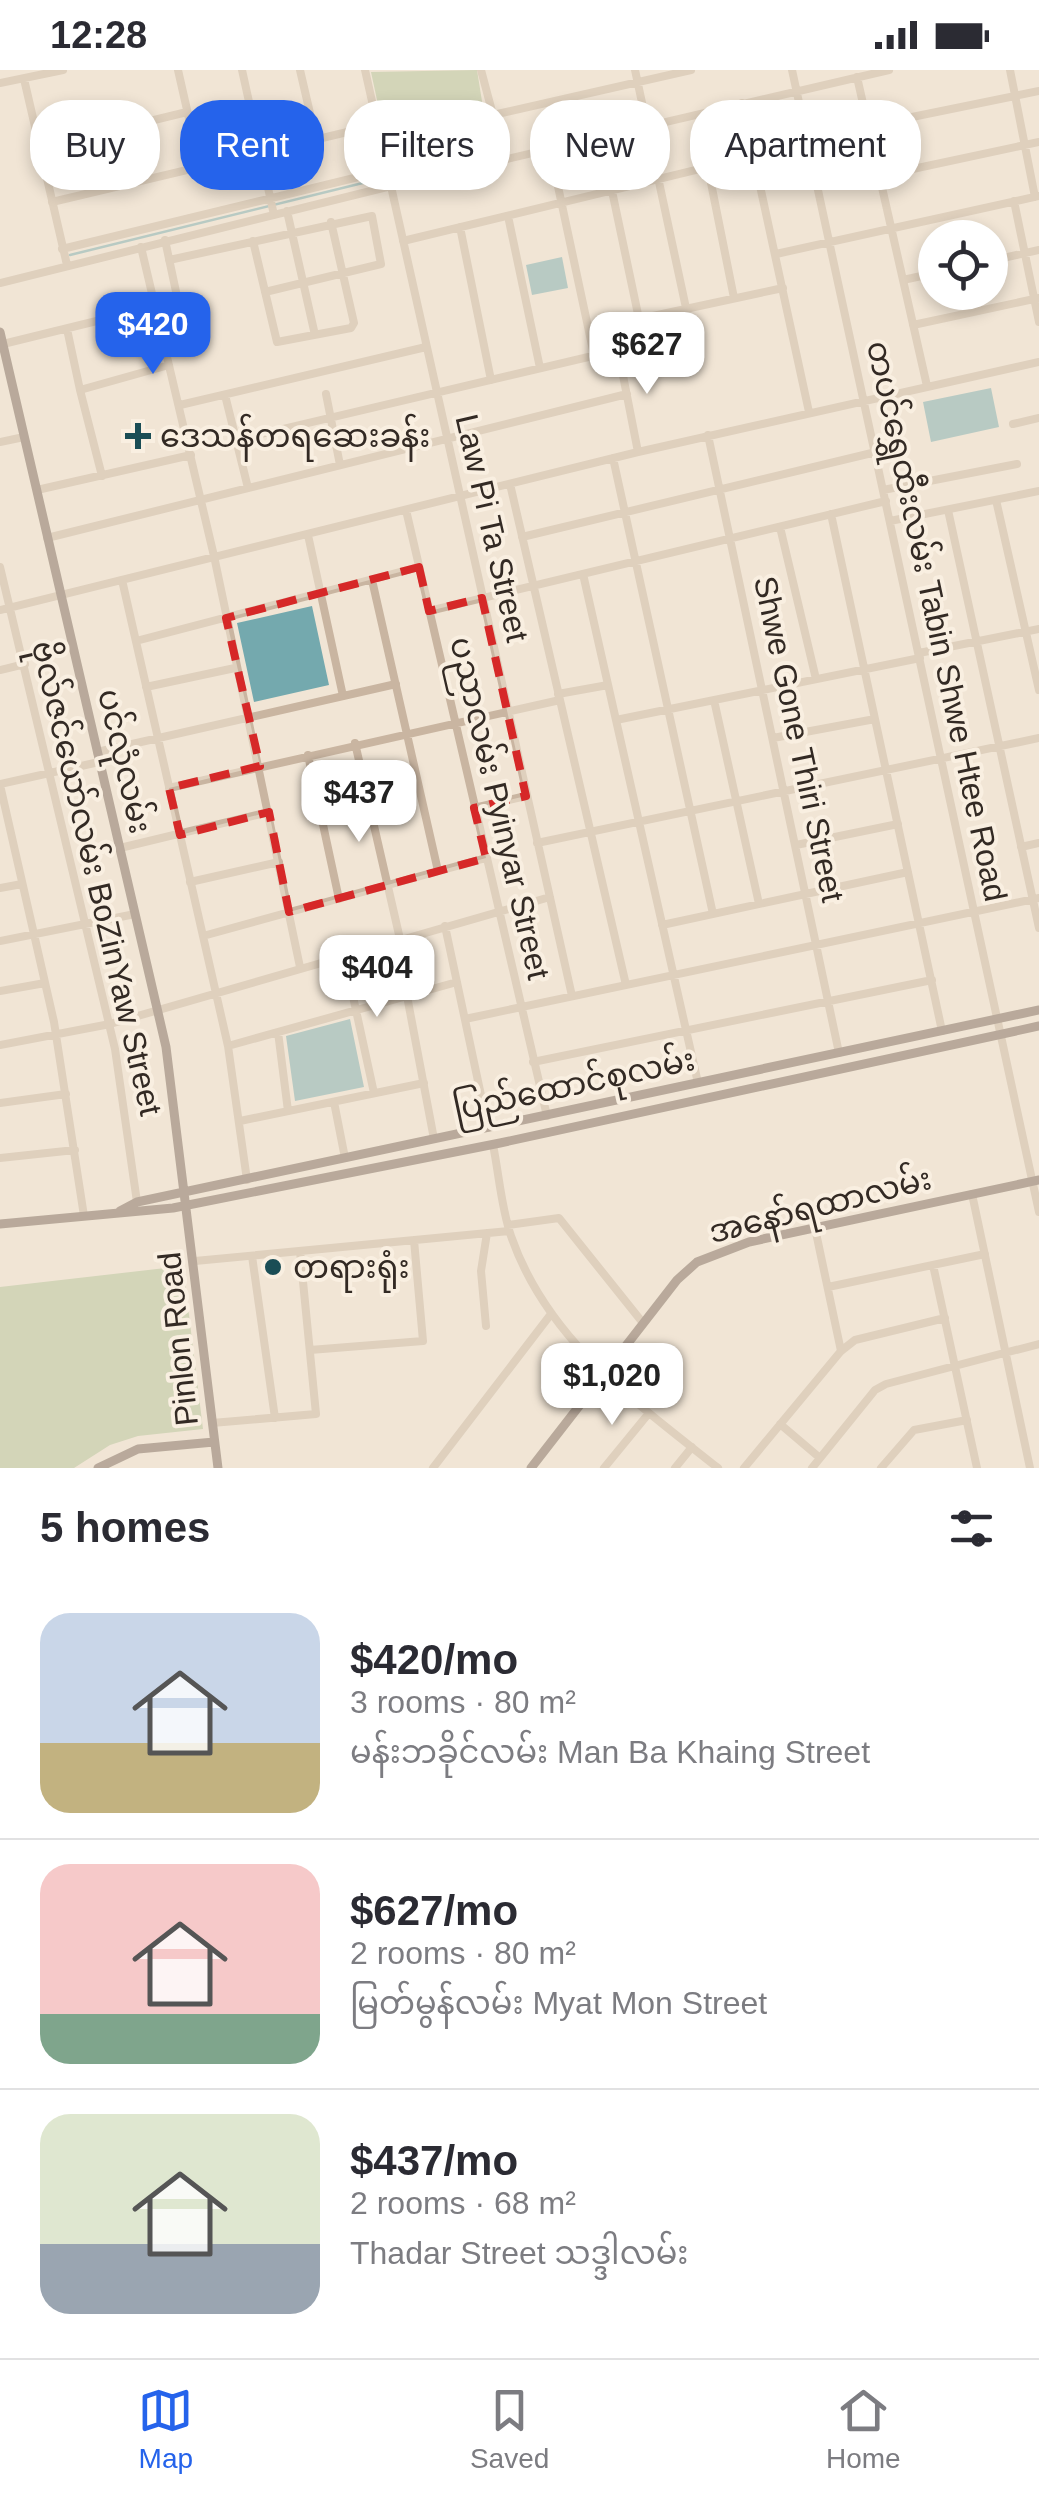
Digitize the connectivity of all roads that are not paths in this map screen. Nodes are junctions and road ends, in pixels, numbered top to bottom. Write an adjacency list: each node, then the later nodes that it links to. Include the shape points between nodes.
1 (63, 70): 13 (street)
2 (178, 70): 19 (street)
3 (242, 70): 20 (street)
4 (300, 70): 21 (street)
5 (365, 70): 22 (street, Law Pi Ta Street)
6 (482, 70): 15 (street, via 493,115)
7 (636, 70): 15 (street)
8 (688, 70): 15 (street)
9 (792, 70): 16 (street, တပင်ရွှေထီးလမ်း Tabin Shwe Htee Road)
10 (890, 70): 12 (street)
11 (1010, 70): 18 (street)
12 (857, 77): 16 (street); 26 (street)
13 (24, 78): 14 (street); 27 (street)
14 (0, 83)
15 (638, 83): 23 (street)
16 (796, 90): 24 (street); 25 (street, တပင်ရွှေထီးလမ်း Tabin Shwe Htee Road)
17 (1039, 92): 18 (street)
18 (1015, 96): 28 (street); 30 (street)
19 (184, 100)
20 (249, 100)
21 (307, 100)
22 (372, 100)
23 (642, 100)
24 (757, 100)
25 (798, 100)
26 (862, 100)
27 (30, 104)
28 (921, 115)
29 (1039, 142): 30 (street)
30 (1024, 146): 31 (street); 45 (street)
31 (921, 167)
32 (180, 172): 48 (street)
33 (344, 181): 46 (street)
34 (49, 190): 48 (street)
35 (268, 190): 46 (street)
36 (374, 190): 50 (street)
37 (391, 190): 59 (street, Law Pi Ta Street)
38 (559, 190): 49 (street)
39 (612, 190): 49 (street); 79 (street, via 639,319)
40 (660, 190): 79 (street)
41 (712, 190): 76 (street)
42 (762, 190): 65 (street)
43 (818, 190): 60 (street, တပင်ရွှေထီးလမ်း Tabin Shwe Htee Road)
44 (883, 190): 55 (street)
45 (1037, 196): 47 (street)
46 (270, 199): 51 (street); 62 (street)
47 (1014, 201): 55 (street); 64 (street)
48 (52, 202): 62 (street)
49 (562, 203): 52 (street); 87 (street)
50 (287, 212): 51 (street); 56 (street)
51 (274, 215): 57 (street)
52 (508, 216): 54 (street); 90 (street)
53 (331, 222): 56 (street); 69 (street); 69 (street, via 372,216 381,264)
54 (460, 228): 59 (street); 91 (street)
55 (892, 228): 60 (street); 71 (street)
56 (292, 232): 58 (street); 73 (street)
57 (165, 240): 61 (street); 67 (street)
58 (253, 241): 67 (street); 75 (street)
59 (403, 241): 86 (street, Law Pi Ta Street)
60 (829, 242): 65 (street); 98 (street, တပင်ရွှေထီးလမ်း Tabin Shwe Htee Road)
61 (141, 247): 68 (street); 78 (street)
62 (62, 249): 68 (street)
63 (1039, 250): 64 (street)
64 (1025, 253): 66 (street); 77 (street)
65 (776, 254): 74 (street)
66 (1008, 257)
67 (169, 260): 78 (street, via 178,302)
68 (67, 265): 72 (street)
69 (343, 274): 73 (street); 84 (street, via 354,326)
70 (918, 277): 71 (street)
71 (904, 280): 81 (street)
72 (0, 283)
73 (304, 283): 75 (street); 84 (street)
74 (783, 288): 76 (street); 100 (street)
75 (264, 292): 84 (street, via 277,342)
76 (734, 298): 79 (street)
77 (1037, 299): 80 (street); 81 (street)
78 (156, 308): 82 (street); 89 (street)
79 (686, 308)
80 (1039, 322)
81 (914, 325): 92 (street)
82 (67, 329): 85 (street); 93 (street)
83 (0, 332): 85 (main road, ပင်လုံလမ်း)
84 (315, 335)
85 (3, 344): 105 (main road, ပင်လုံလမ်း)
86 (426, 347): 94 (street, Law Pi Ta Street); 97 (street)
87 (594, 355): 90 (street); 96 (street, via 618,350)
88 (1039, 362): 92 (street)
89 (169, 364): 93 (street); 99 (street)
90 (540, 368): 91 (street)
91 (491, 380): 94 (street)
92 (927, 386): 98 (street)
93 (80, 390): 115 (street)
94 (436, 392): 101 (street); 106 (street, Law Pi Ta Street)
95 (326, 394): 101 (street)
96 (627, 394): 106 (street); 109 (street)
97 (225, 395): 99 (street); 107 (street)
98 (864, 399): 100 (street); 110 (street, တပင်ရွှေထီးလမ်း Tabin Shwe Htee Road)
99 (180, 406): 111 (street)
100 (809, 412): 104 (street)
101 (330, 418): 107 (street); 114 (street)
102 (1039, 418): 103 (street)
103 (1013, 424)
104 (708, 435): 109 (street); 119 (street, Shwe Gone Thiri Street)
105 (24, 436): 108 (street); 118 (main road, ပင်လုံလမ်း)
106 (446, 439): 114 (street); 122 (street, Law Pi Ta Street)
107 (236, 440): 117 (street)
108 (0, 442)
109 (638, 452): 112 (street)
110 (876, 452): 119 (street); 120 (street, တပင်ရွှေထီးလမ်း Tabin Shwe Htee Road)
111 (190, 455): 115 (street); 123 (street)
112 (612, 458): 116 (street); 128 (street)
113 (1017, 464): 120 (street)
114 (340, 465): 117 (street)
115 (102, 476): 118 (street)
116 (510, 484): 122 (street); 133 (street)
117 (248, 488): 123 (street)
118 (37, 490): 134 (main road, ပင်လုံလမ်း)
119 (720, 490): 128 (street); 135 (street, Shwe Gone Thiri Street)
120 (884, 490): 125 (street, တပင်ရွှေထီးလမ်း Tabin Shwe Htee Road)
121 (1039, 491): 124 (street)
122 (458, 497): 126 (street); 146 (street, Law Pi Ta Street)
123 (202, 499): 134 (street); 136 (street)
124 (996, 500): 127 (street); 151 (street)
125 (886, 502): 129 (street); 130 (street, တပင်ရွှေထီးလမ်း Tabin Shwe Htee Road)
126 (406, 510): 132 (street); 139 (street, ပညာလမ်း Pyinyar Street)
127 (948, 510): 130 (street); 153 (street)
128 (623, 513): 133 (street); 137 (street)
129 (831, 514): 131 (street); 157 (street)
130 (890, 521): 154 (street, တပင်ရွှေထီးလမ်း Tabin Shwe Htee Road)
131 (780, 527): 135 (street); 159 (street)
132 (308, 535): 136 (street); 144 (street)
133 (522, 537): 143 (street)
134 (48, 538): 145 (main road, ပင်လုံလမ်း)
135 (730, 539): 137 (street); 163 (street, Shwe Gone Thiri Street)
136 (214, 556): 141 (street); 149 (street)
137 (632, 562): 140 (street); 169 (street)
138 (0, 567): 147 (street, ဗိုလ်ဇင်ယော်လမ်း BoZinYaw Street)
139 (419, 568): 142 (street); 148 (street, ပညာလမ်း Pyinyar Street)
140 (583, 574): 143 (street); 161 (street)
141 (122, 580): 145 (street); 152 (street)
142 (372, 580): 144 (street); 160 (street)
143 (534, 586): 146 (street); 166 (street)
144 (320, 593): 149 (street); 165 (street)
145 (60, 594): 147 (street); 181 (main road, ပင်လုံလမ်း)
146 (482, 598): 148 (street); 168 (street, Law Pi Ta Street)
147 (5, 609): 155 (street, ဗိုလ်ဇင်ယော်လမ်း BoZinYaw Street)
148 (429, 611): 173 (street, ပညာလမ်း Pyinyar Street)
149 (226, 618): 152 (street); 156 (street)
150 (1039, 629): 151 (street)
151 (1026, 632): 153 (street); 164 (street)
152 (136, 641): 162 (street)
153 (977, 642): 154 (street); 179 (street)
154 (919, 656): 157 (street); 182 (street, တပင်ရွှေထီးလမ်း Tabin Shwe Htee Road)
155 (26, 664): 158 (street); 185 (street, ဗိုလ်ဇင်ယော်လမ်း BoZinYaw Street)
156 (235, 668): 162 (street); 170 (street)
157 (864, 669): 159 (street); 171 (street)
158 (0, 670)
159 (816, 679): 163 (street)
160 (396, 684): 165 (street); 174 (street)
161 (608, 685): 166 (street); 172 (street)
162 (146, 687): 175 (street)
163 (763, 690): 167 (street); 176 (street, Shwe Gone Thiri Street)
164 (1039, 690)
165 (343, 696): 170 (street)
166 (559, 697): 168 (street); 197 (street)
167 (714, 700): 169 (street); 190 (street)
168 (507, 710): 173 (street); 189 (street, Law Pi Ta Street)
169 (665, 710): 172 (street); 192 (street)
170 (247, 718): 175 (street); 183 (street)
171 (875, 719): 176 (street); 184 (street)
172 (616, 720): 194 (street)
173 (454, 722): 174 (street); 191 (street, ပညာလမ်း Pyinyar Street)
174 (406, 732): 178 (street); 207 (street)
175 (158, 738): 181 (street); 187 (street)
176 (774, 738): 188 (street, Shwe Gone Thiri Street)
177 (1039, 738): 179 (street)
178 (355, 743): 180 (street); 211 (street)
179 (999, 746): 182 (street); 203 (street)
180 (308, 755): 183 (street); 215 (street)
181 (98, 757): 185 (street); 204 (main road, ပင်လုံလမ်း)
182 (941, 758): 184 (street); 220 (street, တပင်ရွှေထီးလမ်း Tabin Shwe Htee Road)
183 (260, 766): 187 (street); 193 (street)
184 (886, 769): 188 (street); 195 (street)
185 (50, 773): 186 (street); 224 (street, ဗိုလ်ဇင်ယော်လမ်း BoZinYaw Street)
186 (0, 784): 196 (street)
187 (169, 788): 199 (street)
188 (785, 791): 190 (street); 202 (street, Shwe Gone Thiri Street)
189 (526, 796): 191 (street); 201 (street, Law Pi Ta Street)
190 (736, 801): 192 (street); 217 (street)
191 (474, 808): 205 (street, ပညာလမ်း Pyinyar Street)
192 (689, 811): 194 (street); 222 (street)
193 (269, 812): 199 (street); 206 (street)
194 (639, 822): 197 (street); 225 (street)
195 (898, 824): 202 (street); 208 (street)
196 (10, 832): 198 (street); 210 (street)
197 (590, 832): 201 (street); 239 (street)
198 (0, 835)
199 (180, 835): 204 (street); 209 (street)
200 (1039, 843): 203 (street)
201 (537, 844): 214 (street, Law Pi Ta Street)
202 (796, 845): 213 (street, Shwe Gone Thiri Street)
203 (1022, 847): 216 (street)
204 (120, 848): 221 (main road, ပင်လုံလမ်း)
205 (486, 858): 207 (street); 219 (street, ပညာလမ်း Pyinyar Street)
206 (279, 862): 209 (street); 218 (street)
207 (438, 872): 211 (street)
208 (908, 872): 213 (street); 223 (street)
209 (190, 882): 229 (street)
210 (22, 884): 212 (street); 228 (street)
211 (388, 885): 215 (street); 230 (street)
212 (0, 888)
213 (807, 894): 217 (street); 232 (street, Shwe Gone Thiri Street)
214 (550, 897): 219 (street); 243 (street, Law Pi Ta Street)
215 (339, 898): 218 (street)
216 (1036, 899): 220 (street); 227 (street)
217 (759, 904): 222 (street)
218 (288, 912): 229 (street); 234 (street)
219 (498, 912): 226 (street); 246 (street, ပညာလမ်း Pyinyar Street)
220 (974, 912): 223 (street); 249 (street, တပင်ရွှေထီးလမ်း Tabin Shwe Htee Road)
221 (134, 914): 224 (street); 245 (main road, ပင်လုံလမ်း)
222 (713, 914): 225 (street)
223 (919, 923): 232 (street); 236 (street)
224 (86, 924): 228 (street); 251 (street, ဗိုလ်ဇင်ယော်လမ်း BoZinYaw Street)
225 (662, 925): 235 (street)
226 (444, 926): 230 (street); 237 (street)
227 (1039, 928)
228 (34, 935): 231 (street); 238 (street)
229 (202, 936): 240 (street)
230 (400, 939): 233 (street)
231 (0, 941)
232 (818, 945): 235 (street); 244 (street, Shwe Gone Thiri Street)
233 (344, 955): 234 (street); 247 (street)
234 (300, 967): 240 (street)
235 (674, 975): 239 (street); 253 (street)
236 (932, 980): 244 (street); 254 (street)
237 (457, 982): 242 (street); 250 (street)
238 (45, 983): 241 (street); 257 (street)
239 (626, 985): 243 (street)
240 (216, 990): 245 (street); 259 (street)
241 (0, 991)
242 (407, 996): 247 (street); 264 (street)
243 (572, 996): 246 (street)
244 (830, 1000): 253 (street); 260 (street, Shwe Gone Thiri Street)
245 (157, 1007): 251 (street); 281 (main road, ပင်လုံလမ်း)
246 (520, 1007): 250 (street); 262 (street, ပညာလမ်း Pyinyar Street)
247 (356, 1010): 255 (street); 267 (street)
248 (1039, 1010): 249 (main road, ပြည်ထောင်စုလမ်း)
249 (999, 1018): 254 (main road, ပြည်ထောင်စုလမ်း); 256 (street, တပင်ရွှေထီးလမ်း Tabin Shwe Htee Road)
250 (465, 1019): 274 (street)
251 (110, 1024): 257 (street); 287 (street, ဗိုလ်ဇင်ယော်လမ်း BoZinYaw Street)
252 (1039, 1026): 256 (main road, ပြည်ထောင်စုလမ်း)
253 (686, 1029): 262 (street); 265 (street)
254 (942, 1031): 260 (main road, ပြည်ထောင်စုလမ်း)
255 (278, 1032): 259 (street); 270 (street)
256 (1002, 1034): 263 (main road, ပြည်ထောင်စုလမ်း); 283 (street, တပင်ရွှေထီးလမ်း Tabin Shwe Htee Road)
257 (57, 1035): 258 (street); 266 (street)
258 (0, 1045)
259 (228, 1046): 273 (street)
260 (839, 1053): 261 (main road, ပြည်ထောင်စုလမ်း)
261 (826, 1056): 263 (street); 265 (main road, ပြည်ထောင်စုလမ်း)
262 (533, 1062): 272 (street, ပညာလမ်း Pyinyar Street)
263 (829, 1072): 275 (main road, ပြည်ထောင်စုလမ်း)
264 (424, 1083): 267 (street); 276 (street)
265 (698, 1084): 271 (main road, ပြည်ထောင်စုလမ်း)
266 (66, 1094): 269 (street); 278 (street)
267 (374, 1094): 268 (street)
268 (334, 1102): 270 (street); 280 (street)
269 (0, 1103)
270 (288, 1111): 273 (street)
271 (564, 1112): 272 (main road, ပြည်ထောင်စုလမ်း); 275 (main road)
272 (547, 1116): 274 (main road, ပြည်ထောင်စုလမ်း)
273 (240, 1121): 282 (street)
274 (488, 1128): 276 (main road, ပြည်ထောင်စုလမ်း)
275 (568, 1128): 277 (main road, ပြည်ထောင်စုလမ်း)
276 (434, 1139): 280 (main road, ပြည်ထောင်စုလမ်း)
277 (494, 1145): 285 (main road, ပြည်ထောင်စုလမ်း); 295 (street)
278 (75, 1150): 279 (street); 292 (street)
279 (0, 1158)
280 (345, 1158): 282 (main road, ပြည်ထောင်စုလမ်း)
281 (184, 1172): 284 (main road, ပင်လုံလမ်း); 285 (main road); 288 (main road)
282 (246, 1180): 285 (main road, ပြည်ထောင်စုလမ်း)
283 (1036, 1181): 286 (main road, အနော်ရထာလမ်း); 291 (street, တပင်ရွှေထီးလမ်း Tabin Shwe Htee Road)
284 (188, 1192): 285 (main road, ပြည်ထောင်စုလမ်း); 288 (main road, ပြည်ထောင်စုလမ်း); 289 (main road, ပင်လုံလမ်း)
285 (209, 1194): 289 (main road, ပြည်ထောင်စုလမ်း); 294 (main road)
286 (972, 1194): 296 (main road, အနော်ရထာလမ်း); 300 (street)
287 (137, 1202): 288 (main road, ပြည်ထောင်စုလမ်း); 290 (main road, ပြည်ထောင်စုလမ်း)
288 (172, 1202): 289 (main road, ပြည်ထောင်စုလမ်း); 290 (main road, ပြည်ထောင်စုလမ်း, via 138,1213); 294 (main road)
289 (188, 1205): 294 (main road, Pinlon Road)
290 (120, 1210): 292 (main road, ပြည်ထောင်စုလမ်း)
291 (1039, 1212)
292 (84, 1216): 293 (main road, ပြည်ထောင်စုလမ်း)
293 (0, 1224)
294 (191, 1225): 302 (main road, Pinlon Road)
295 (509, 1228): 297 (street); 305 (street); 307 (street, via 559,1218)
296 (815, 1228): 304 (street); 307 (main road, အနော်ရထာလမ်း, via 748,1242 697,1262)
297 (488, 1233): 298 (street); 308 (street, via 480,1271)
298 (414, 1240): 299 (street); 310 (street, via 423,1341)
299 (300, 1251): 301 (street); 310 (street)
300 (985, 1254): 303 (street); 312 (street)
301 (252, 1256): 302 (street); 316 (street)
302 (195, 1261): 318 (main road, Pinlon Road)
303 (934, 1265): 304 (street); 306 (street)
304 (828, 1288): 311 (street)
305 (551, 1314): 314 (street); 325 (street)
306 (945, 1318): 311 (street, via 856,1340); 313 (street)
307 (643, 1323): 314 (main road, အနော်ရထာလမ်း)
308 (486, 1326)
309 (1039, 1344): 312 (street)
310 (310, 1350): 316 (street, via 316,1414)
311 (841, 1351): 319 (street)
312 (1006, 1352): 313 (street); 334 (street)
313 (955, 1365): 317 (street); 322 (street, via 875,1390)
314 (603, 1376): 315 (street); 326 (main road, အနော်ရထာလမ်း)
315 (649, 1412): 321 (street); 327 (street)
316 (275, 1418): 318 (street)
317 (967, 1420): 332 (street, via 914,1430); 333 (street)
318 (212, 1423): 320 (main road, Pinlon Road)
319 (780, 1424): 322 (street); 330 (street)
320 (214, 1442): 323 (main road, via 138,1449); 324 (main road, Pinlon Road)
321 (692, 1447): 328 (street); 329 (street)
322 (820, 1458): 331 (street)
323 (98, 1468)
324 (218, 1468)
325 (433, 1468)
326 (531, 1468)
327 (604, 1468)
328 (674, 1468)
329 (718, 1468)
330 (744, 1468)
331 (812, 1468)
332 (881, 1468)
333 (977, 1468)
334 (1030, 1468)

